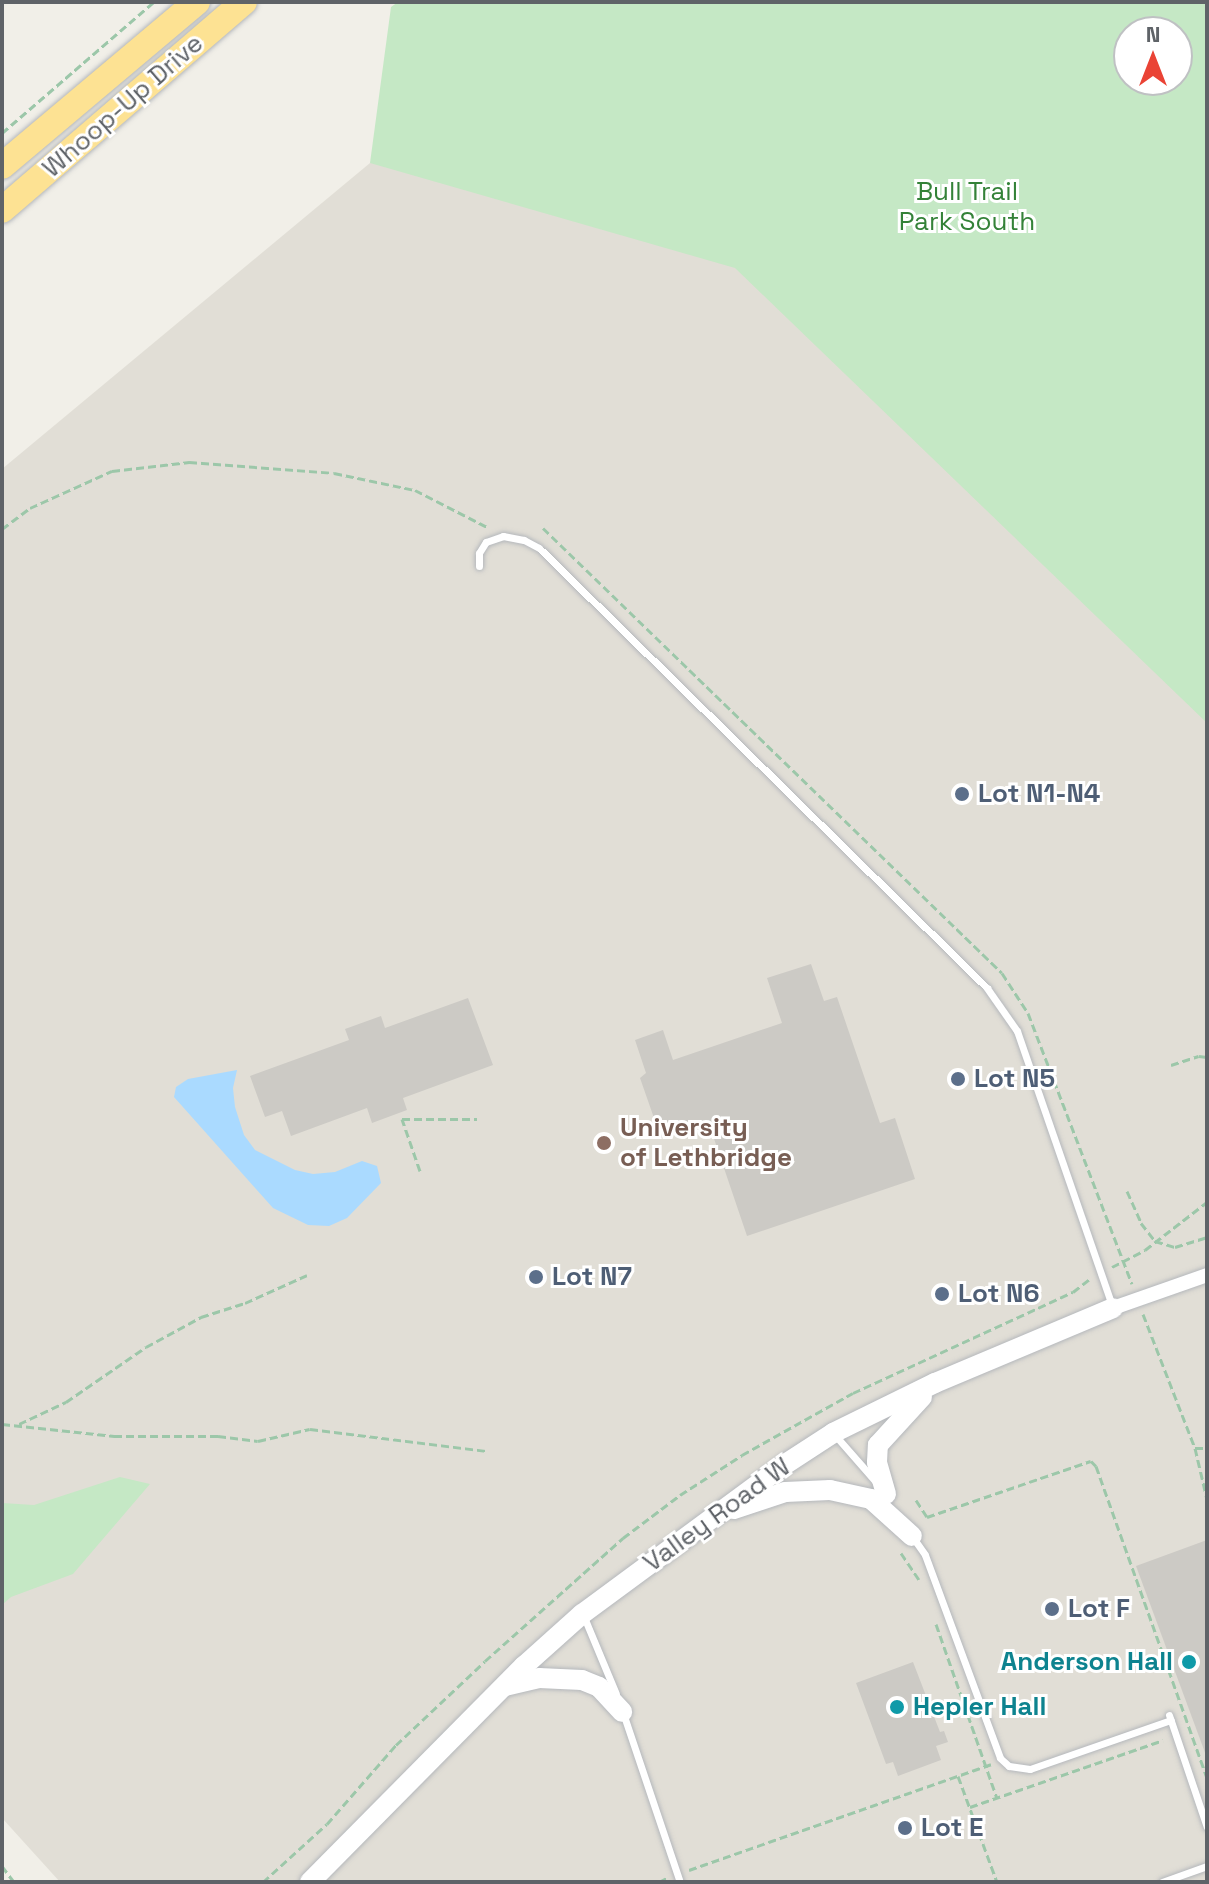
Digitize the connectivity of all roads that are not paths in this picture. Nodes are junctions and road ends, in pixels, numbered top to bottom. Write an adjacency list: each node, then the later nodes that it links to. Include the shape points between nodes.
1 (197, 2): 4 (highway, Whoop-Up Drive)
2 (244, 2): 3 (highway, Whoop-Up Drive)
3 (70, 150): 5 (highway, Whoop-Up Drive); 6 (highway)
4 (2, 166)
5 (2, 210)
6 (2, 219)
7 (479, 566): 9 (lane, via 486,542 503,536 539,548 987,988 1017,1031)
8 (1207, 1275): 9 (street, Valley Road W)
9 (1113, 1308): 10 (street, Valley Road W)
10 (935, 1383): 11 (street, Valley Road W); 12 (street, via 878,1445)
11 (833, 1433): 12 (lane); 13 (street, Valley Road W)
12 (886, 1494): 14 (lane)
13 (715, 1516): 14 (street, via 785,1492 830,1490 871,1499); 15 (street, Valley Road W)
14 (906, 1544): 18 (lane, via 925,1555 1002,1760 1030,1769 1170,1718)
15 (582, 1614): 16 (street, Valley Road W); 17 (lane)
16 (505, 1686): 17 (street, via 539,1678 582,1680 599,1687); 21 (street, Valley Road W)
17 (622, 1712): 20 (lane)
18 (1207, 1827)
19 (1207, 1866): 22 (lane)
20 (678, 1878)
21 (310, 1882)
22 (1162, 1882)

